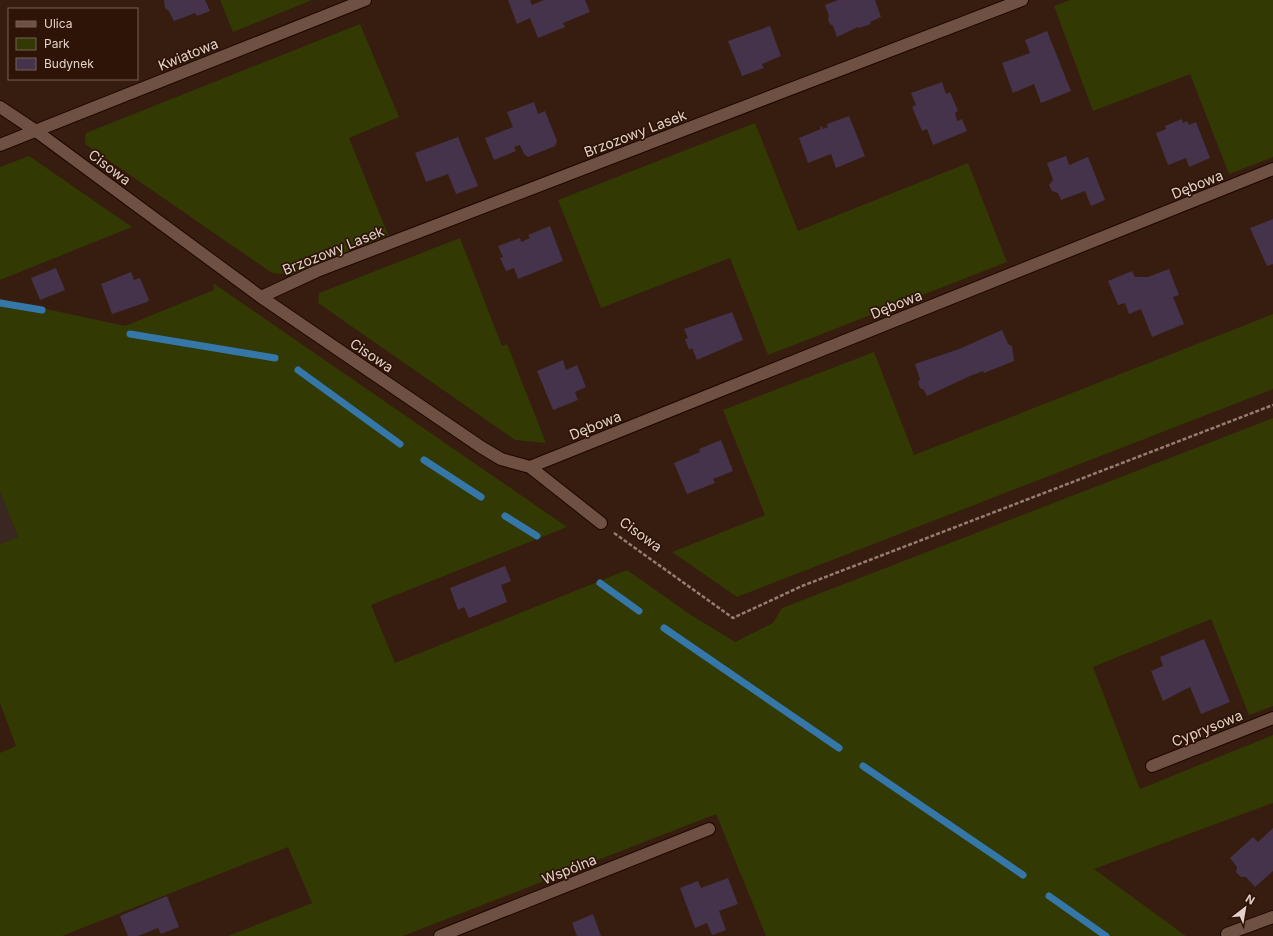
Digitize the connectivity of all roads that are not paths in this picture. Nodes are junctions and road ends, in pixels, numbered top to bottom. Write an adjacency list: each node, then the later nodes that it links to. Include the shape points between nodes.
1 (365, 0): 4 (street, Kwiatowa)
2 (1022, 0): 7 (street, Brzozowy Lasek, via 325,268)
3 (0, 107): 4 (street, Cisowa)
4 (36, 131): 5 (street, Kwiatowa); 7 (street, Cisowa)
5 (0, 145)
6 (1273, 170): 8 (street, Dębowa)
7 (261, 297): 8 (street, Cisowa, via 481,448 501,459)
8 (530, 467): 9 (street, Cisowa)
9 (601, 523)
10 (1273, 718): 11 (street, Cyprysowa)
11 (1152, 766)
12 (709, 829): 15 (street, Wspólna)
13 (1273, 917): 14 (street)
14 (1227, 934)
15 (440, 936)

